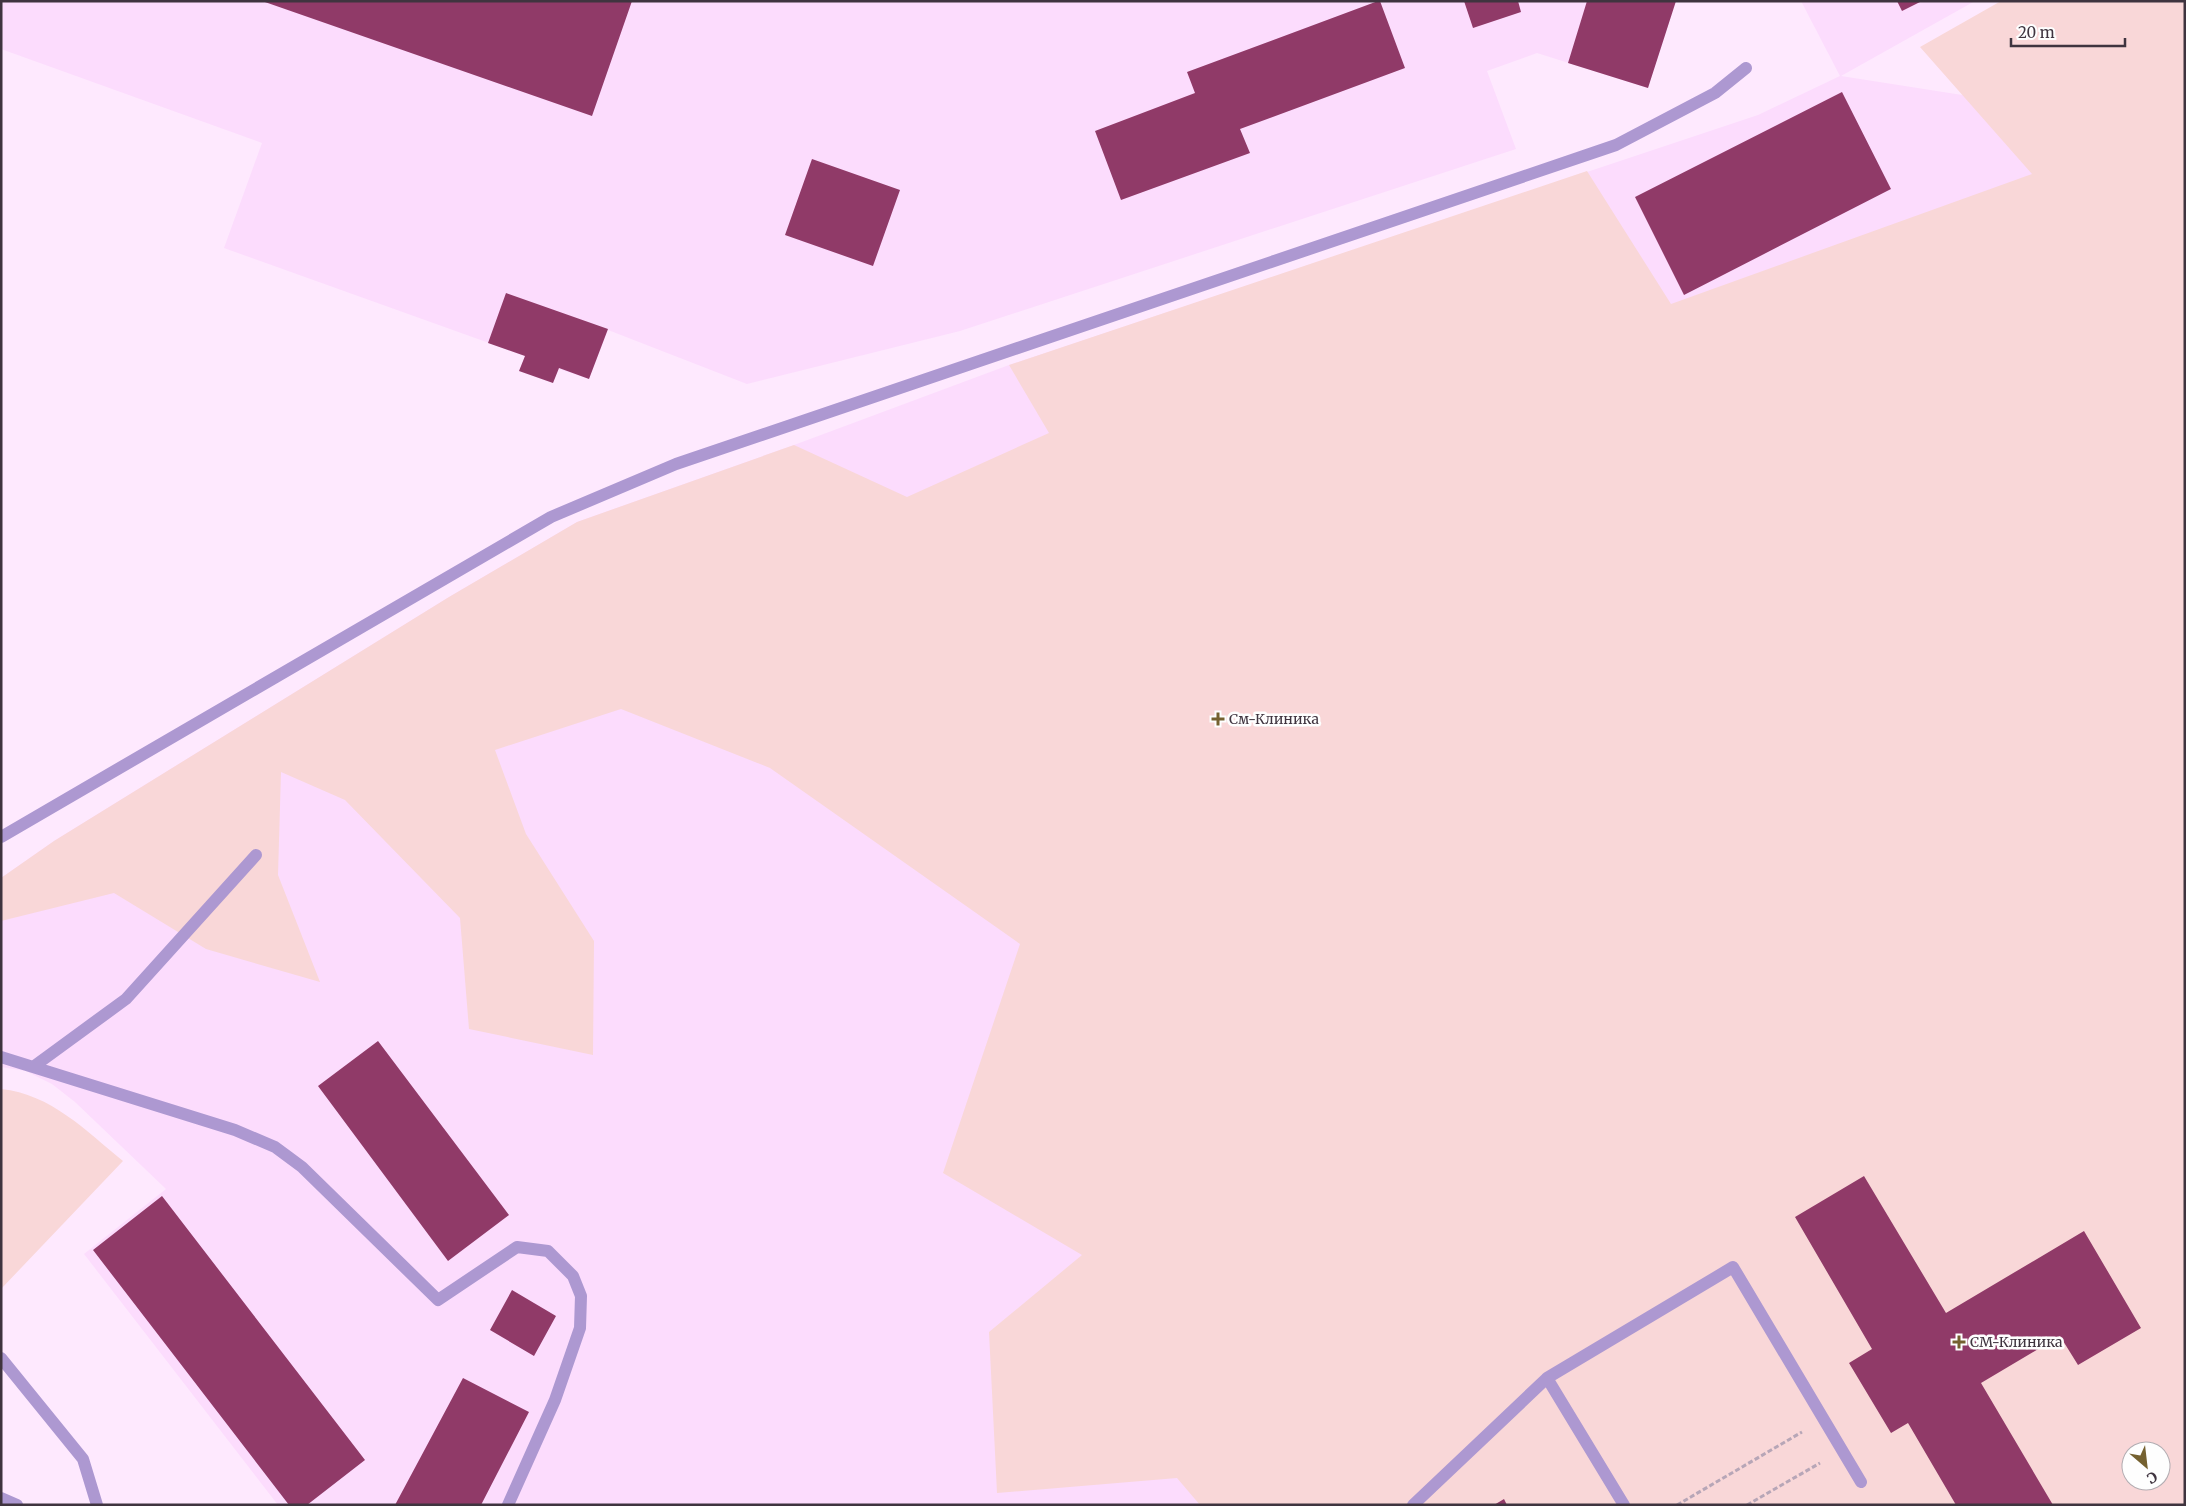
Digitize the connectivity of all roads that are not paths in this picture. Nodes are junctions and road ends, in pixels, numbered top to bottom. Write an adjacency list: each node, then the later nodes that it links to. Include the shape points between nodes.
1 (1746, 68): 2 (lane, via 1716,93 1616,145 676,464 582,503 551,517)
2 (1, 837)
3 (256, 855): 5 (lane, via 126,999)
4 (1, 1056): 5 (lane)
5 (33, 1067): 12 (lane, via 235,1130 274,1147 302,1167 438,1300 517,1248 548,1251 573,1276 580,1296 580,1328 555,1400)
6 (1, 1358): 11 (lane, via 83,1458)
7 (1547, 1378): 8 (lane, via 1733,1267); 13 (lane); 14 (lane)
8 (1861, 1482)
9 (1, 1498): 10 (lane)
10 (17, 1505)
11 (97, 1505)
12 (508, 1505)
13 (1413, 1505)
14 (1624, 1505)

